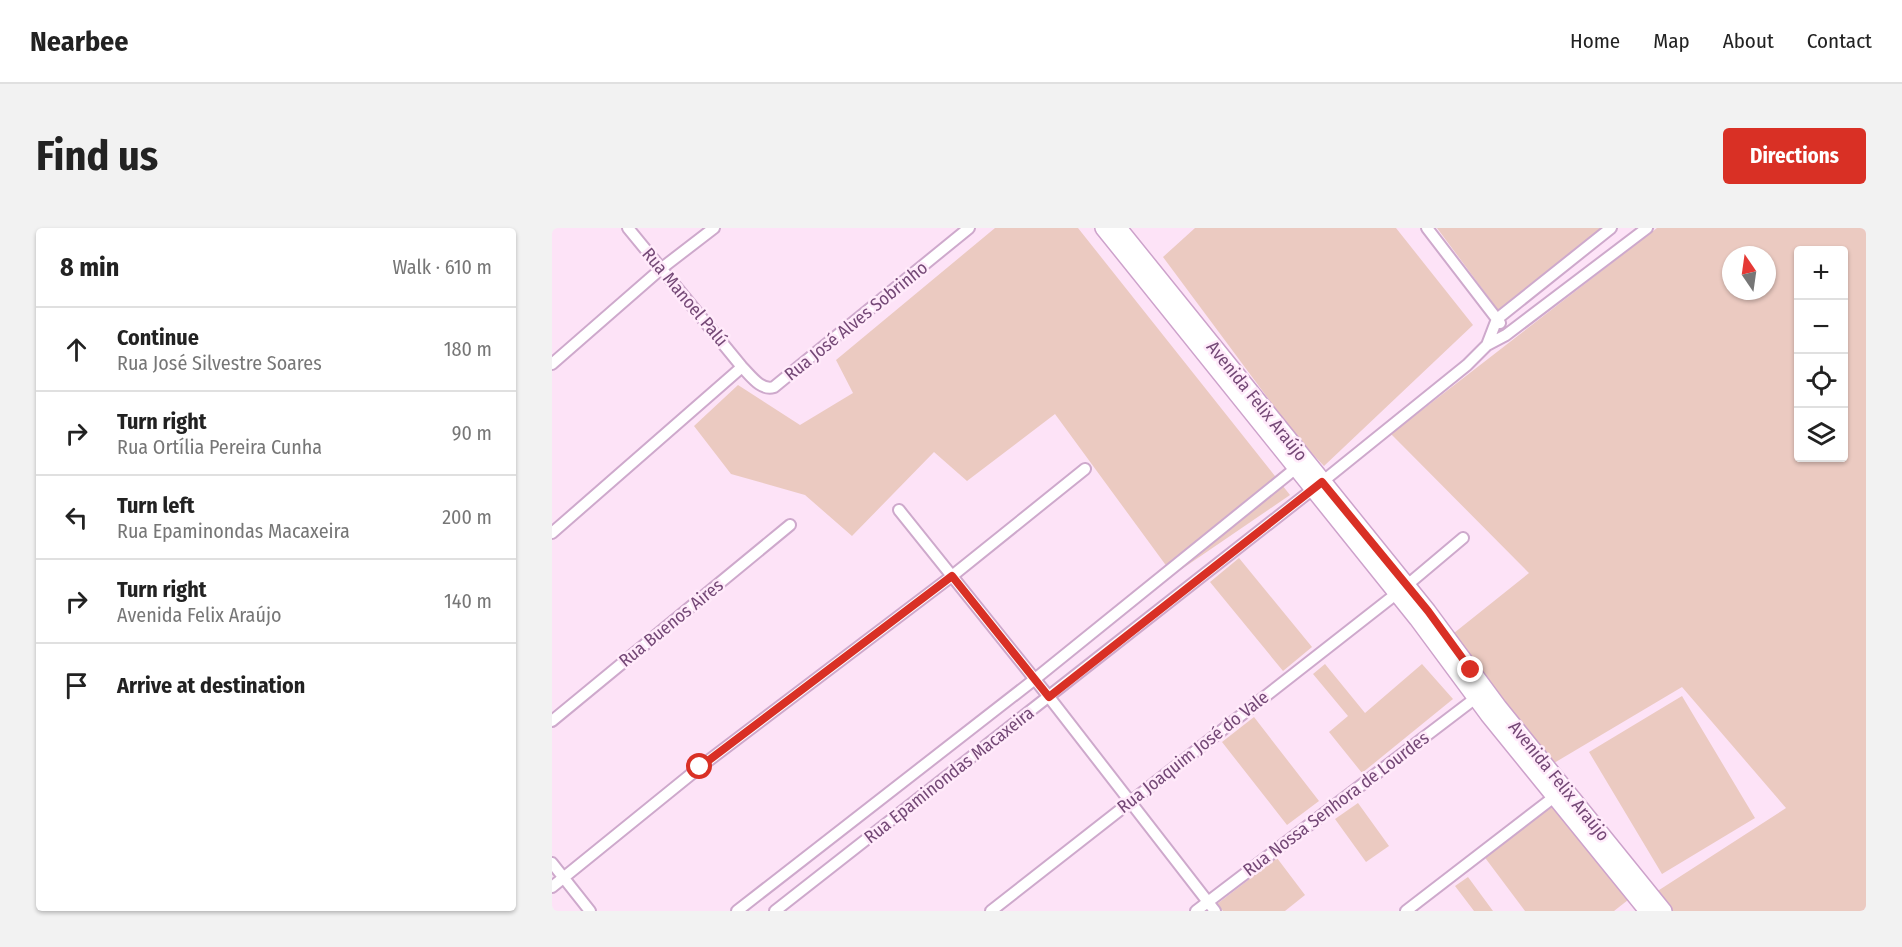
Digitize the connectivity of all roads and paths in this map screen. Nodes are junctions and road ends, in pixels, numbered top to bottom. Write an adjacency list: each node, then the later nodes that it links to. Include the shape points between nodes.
1 (628, 228): 9 (street, Rua Manoel Palú)
2 (714, 228): 9 (street)
3 (969, 228): 14 (street, Rua José Alves Sobrinho, via 774,387 763,387)
4 (1103, 228): 15 (main road, Avenida Felix Araújo)
5 (1119, 228): 15 (main road, Avenida Felix Araújo)
6 (1427, 228): 10 (street)
7 (1611, 228): 10 (street)
8 (1647, 228): 11 (street, Rua Epaminondas Macaxeira)
9 (662, 268): 13 (street); 14 (street, Rua Manoel Palú)
10 (1497, 319): 11 (street); 12 (street, Rua Epaminondas Macaxeira)
11 (1506, 335): 12 (street, Rua Epaminondas Macaxeira)
12 (1487, 345): 17 (street, Rua Epaminondas Macaxeira)
13 (552, 364)
14 (742, 367): 20 (street)
15 (1300, 464): 17 (main road, Avenida Felix Araújo); 24 (street, Rua Epaminondas Macaxeira)
16 (1085, 469): 22 (street)
17 (1317, 486): 23 (main road, Avenida Felix Araújo); 25 (street, Rua Epaminondas Macaxeira)
18 (899, 510): 22 (street)
19 (790, 525): 27 (street, Rua Buenos Aires)
20 (552, 533)
21 (1463, 538): 23 (street, Rua Joaquim José do Vale)
22 (952, 576): 24 (street); 31 (street, via 742,735)
23 (1401, 590): 26 (main road, Avenida Felix Araújo); 28 (main road, Avenida Felix Araújo, via 1428,611); 29 (street, Rua Joaquim José do Vale)
24 (1035, 680): 25 (street); 35 (street, Rua Epaminondas Macaxeira)
25 (1049, 697): 29 (street); 36 (street, Rua Epaminondas Macaxeira)
26 (1477, 697): 28 (main road, Avenida Felix Araújo, via 1488,715); 33 (street, Rua Nossa Senhora de Lourdes)
27 (552, 721)
28 (1559, 793): 40 (street); 41 (main road, Avenida Felix Araújo); 42 (main road, Avenida Felix Araújo)
29 (1130, 801): 33 (street); 37 (street, Rua Joaquim José do Vale)
30 (552, 863): 31 (street)
31 (564, 878): 32 (street); 34 (street)
32 (552, 887)
33 (1207, 902): 38 (street, Rua Nossa Senhora de Lourdes); 39 (street)
34 (590, 911)
35 (737, 911)
36 (775, 911)
37 (991, 911)
38 (1196, 911)
39 (1215, 911)
40 (1406, 911)
41 (1647, 911)
42 (1664, 911)

